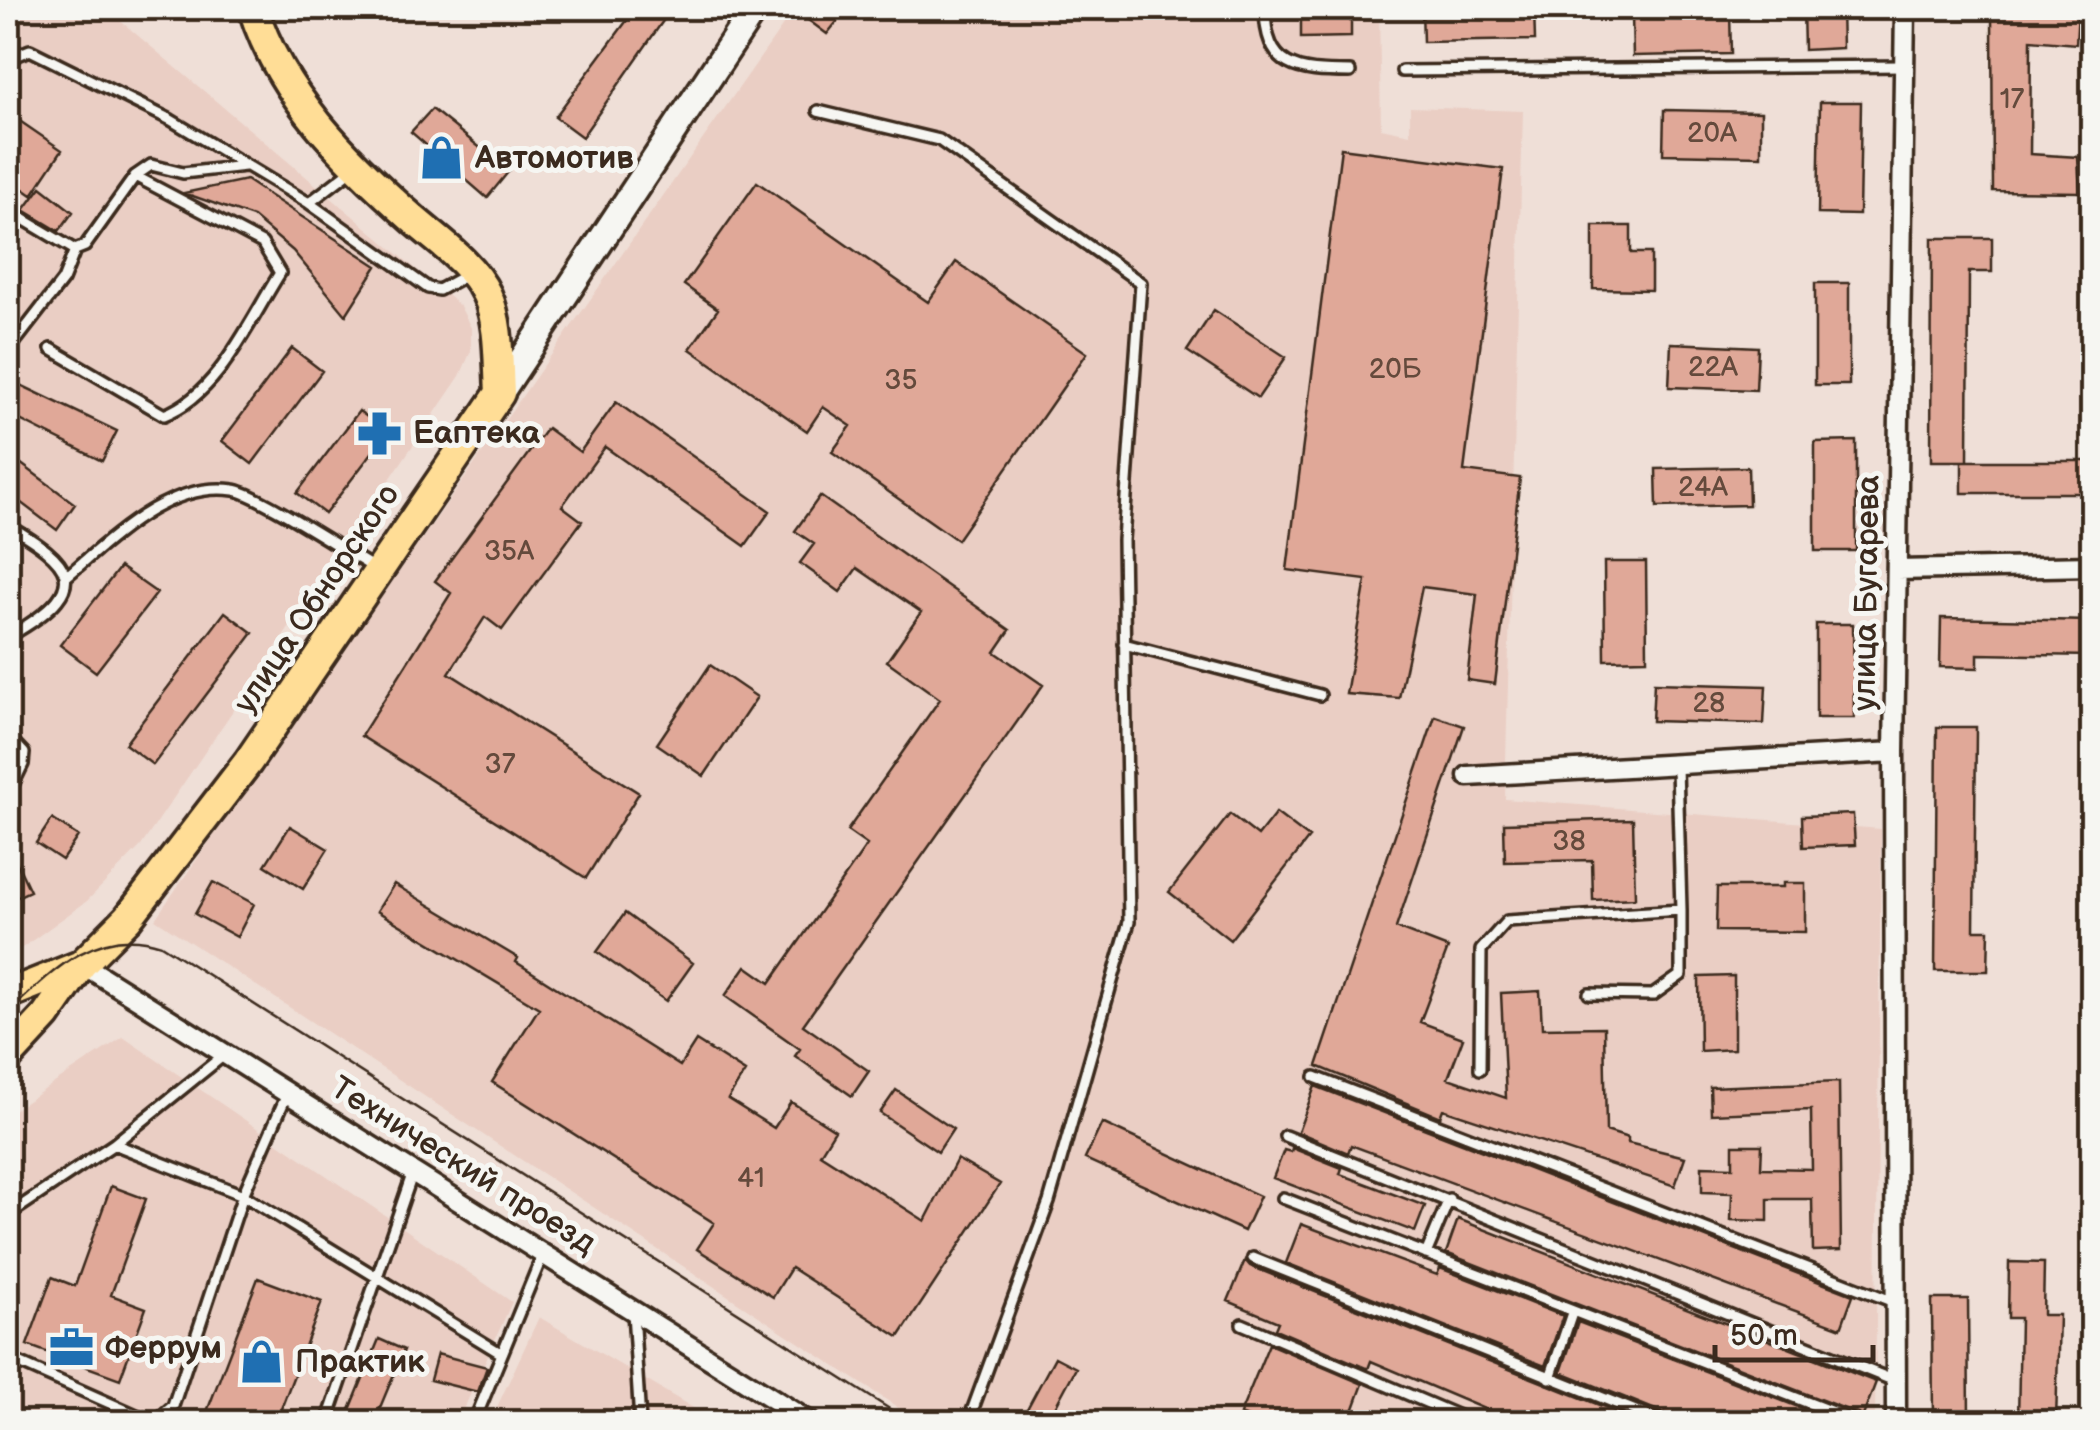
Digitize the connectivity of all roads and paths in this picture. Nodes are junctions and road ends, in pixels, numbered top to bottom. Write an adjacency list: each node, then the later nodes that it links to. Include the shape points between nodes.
1 (755, 8): 19 (main road, улица Обнорского)
2 (1264, 8): 8 (lane, via 1265,36 1287,64 1309,72)
3 (1905, 8): 6 (street, улица Бугарева)
4 (248, 10): 11 (main road, via 281,74)
5 (8, 59): 10 (lane, via 30,50 171,120)
6 (1904, 66): 7 (lane); 22 (street, улица Бугарева)
7 (1402, 71)
8 (1350, 72)
9 (818, 111): 26 (lane, via 939,140 1140,283 1123,540)
10 (245, 166): 12 (lane, via 182,173 151,165); 13 (lane)
11 (355, 168): 13 (lane); 16 (main road)
12 (136, 176): 15 (lane, via 94,235); 17 (lane, via 262,244 280,273 218,370 184,408 164,415)
13 (309, 203): 16 (lane, via 428,288 439,290)
14 (8, 210): 15 (lane)
15 (74, 250): 18 (lane, via 63,280)
16 (472, 272): 19 (main road, via 495,324)
17 (50, 349)
18 (8, 351)
19 (500, 393): 23 (main road, улица Обнорского)
20 (8, 526): 24 (lane, via 48,550)
21 (2092, 566): 22 (street)
22 (1897, 570): 29 (street, улица Бугарева)
23 (378, 571): 24 (lane, via 238,490 201,488 116,535); 34 (main road, улица Обнорского, via 248,762 128,918)
24 (67, 576): 25 (lane, via 42,616 18,631)
25 (8, 628)
26 (1124, 644): 27 (lane); 65 (lane, via 1129,922 1048,1202)
27 (1320, 695)
28 (8, 736): 32 (lane, via 24,753)
29 (1894, 752): 30 (street, улица Бугарева); 53 (street)
30 (1677, 767): 31 (street, улица Бугарева); 33 (lane)
31 (1468, 776)
32 (8, 796)
33 (1681, 910): 36 (lane, via 1681,975 1653,995); 39 (lane, via 1507,921 1481,950)
34 (82, 964): 35 (main road, улица Обнорского); 37 (street, Технический проезд); 38 (main road, улица Обнорского)
35 (8, 994)
36 (1590, 994)
37 (227, 1053): 41 (street, Технический проезд); 43 (lane)
38 (8, 1057)
39 (1480, 1069)
40 (1315, 1078): 53 (lane)
41 (288, 1092): 44 (street, Технический проезд); 45 (lane)
42 (1285, 1136): 47 (lane)
43 (114, 1144): 45 (lane); 48 (lane)
44 (414, 1170): 49 (street, Технический проезд); 52 (lane)
45 (244, 1195): 52 (lane); 58 (lane, via 172,1406 158,1418)
46 (1283, 1198): 50 (lane)
47 (1448, 1199): 50 (lane); 60 (lane)
48 (8, 1216)
49 (544, 1252): 54 (street, Технический проезд); 57 (lane)
50 (1426, 1254): 55 (lane)
51 (1253, 1258): 59 (lane)
52 (378, 1277): 57 (lane); 61 (lane)
53 (1894, 1302): 60 (street)
54 (633, 1309): 63 (lane); 64 (street, Технический проезд)
55 (1572, 1313): 59 (lane); 68 (lane)
56 (1242, 1324): 66 (lane)
57 (502, 1354): 62 (lane)
58 (8, 1358)
59 (1550, 1378): 67 (lane)
60 (1895, 1381): 69 (street)
61 (326, 1422)
62 (474, 1422)
63 (640, 1422)
64 (810, 1422)
65 (968, 1422)
66 (1473, 1422)
67 (1663, 1422)
68 (1858, 1422)
69 (1896, 1422)

